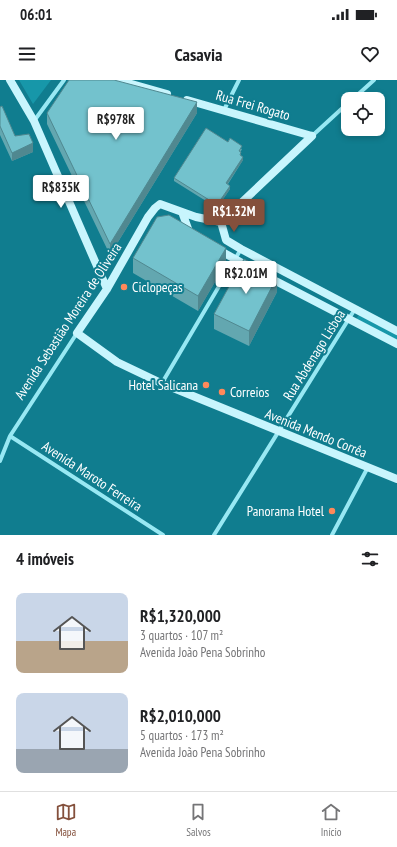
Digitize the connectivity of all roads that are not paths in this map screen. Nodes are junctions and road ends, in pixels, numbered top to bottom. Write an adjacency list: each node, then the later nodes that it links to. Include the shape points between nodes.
1 (10, 80): 9 (main road)
2 (64, 80): 9 (street)
3 (117, 80): 8 (main road, Rua Frei Rogato)
4 (239, 80): 8 (street)
5 (374, 80): 6 (street)
6 (361, 92)
7 (341, 109): 10 (street)
8 (224, 110): 10 (main road, Rua Frei Rogato)
9 (34, 121): 17 (main road)
10 (312, 136): 12 (main road)
11 (182, 212): 12 (main road); 13 (main road, via 194,236); 17 (main road, Avenida Sebastião Moreira de Oliveira, via 160,204 155,208)
12 (221, 222): 15 (main road, via 226,240)
13 (179, 228)
14 (209, 245): 16 (main road)
15 (240, 249): 16 (street); 18 (main road)
16 (235, 259): 19 (main road); 23 (street)
17 (107, 289): 21 (main road, Avenida Sebastião Moreira de Oliveira)
18 (355, 310): 19 (street, Rua Abdenago Lisboa); 20 (main road)
19 (349, 319): 22 (main road); 24 (street, Rua Abdenago Lisboa)
20 (397, 331)
21 (77, 333): 23 (main road, Avenida Mendo Corrêa, via 117,362); 25 (street, Avenida Sebastião Moreira de Oliveira)
22 (397, 344)
23 (162, 383): 24 (main road, Avenida Mendo Corrêa)
24 (279, 432): 27 (main road, Avenida Mendo Corrêa); 30 (street, Rua Abdenago Lisboa)
25 (10, 436): 26 (street, Avenida Sebastião Moreira de Oliveira); 29 (street, Avenida Maroto Ferreira)
26 (0, 461)
27 (368, 467): 28 (main road, Avenida Mendo Corrêa); 31 (street)
28 (397, 480)
29 (163, 535)
30 (214, 535)
31 (332, 535)

